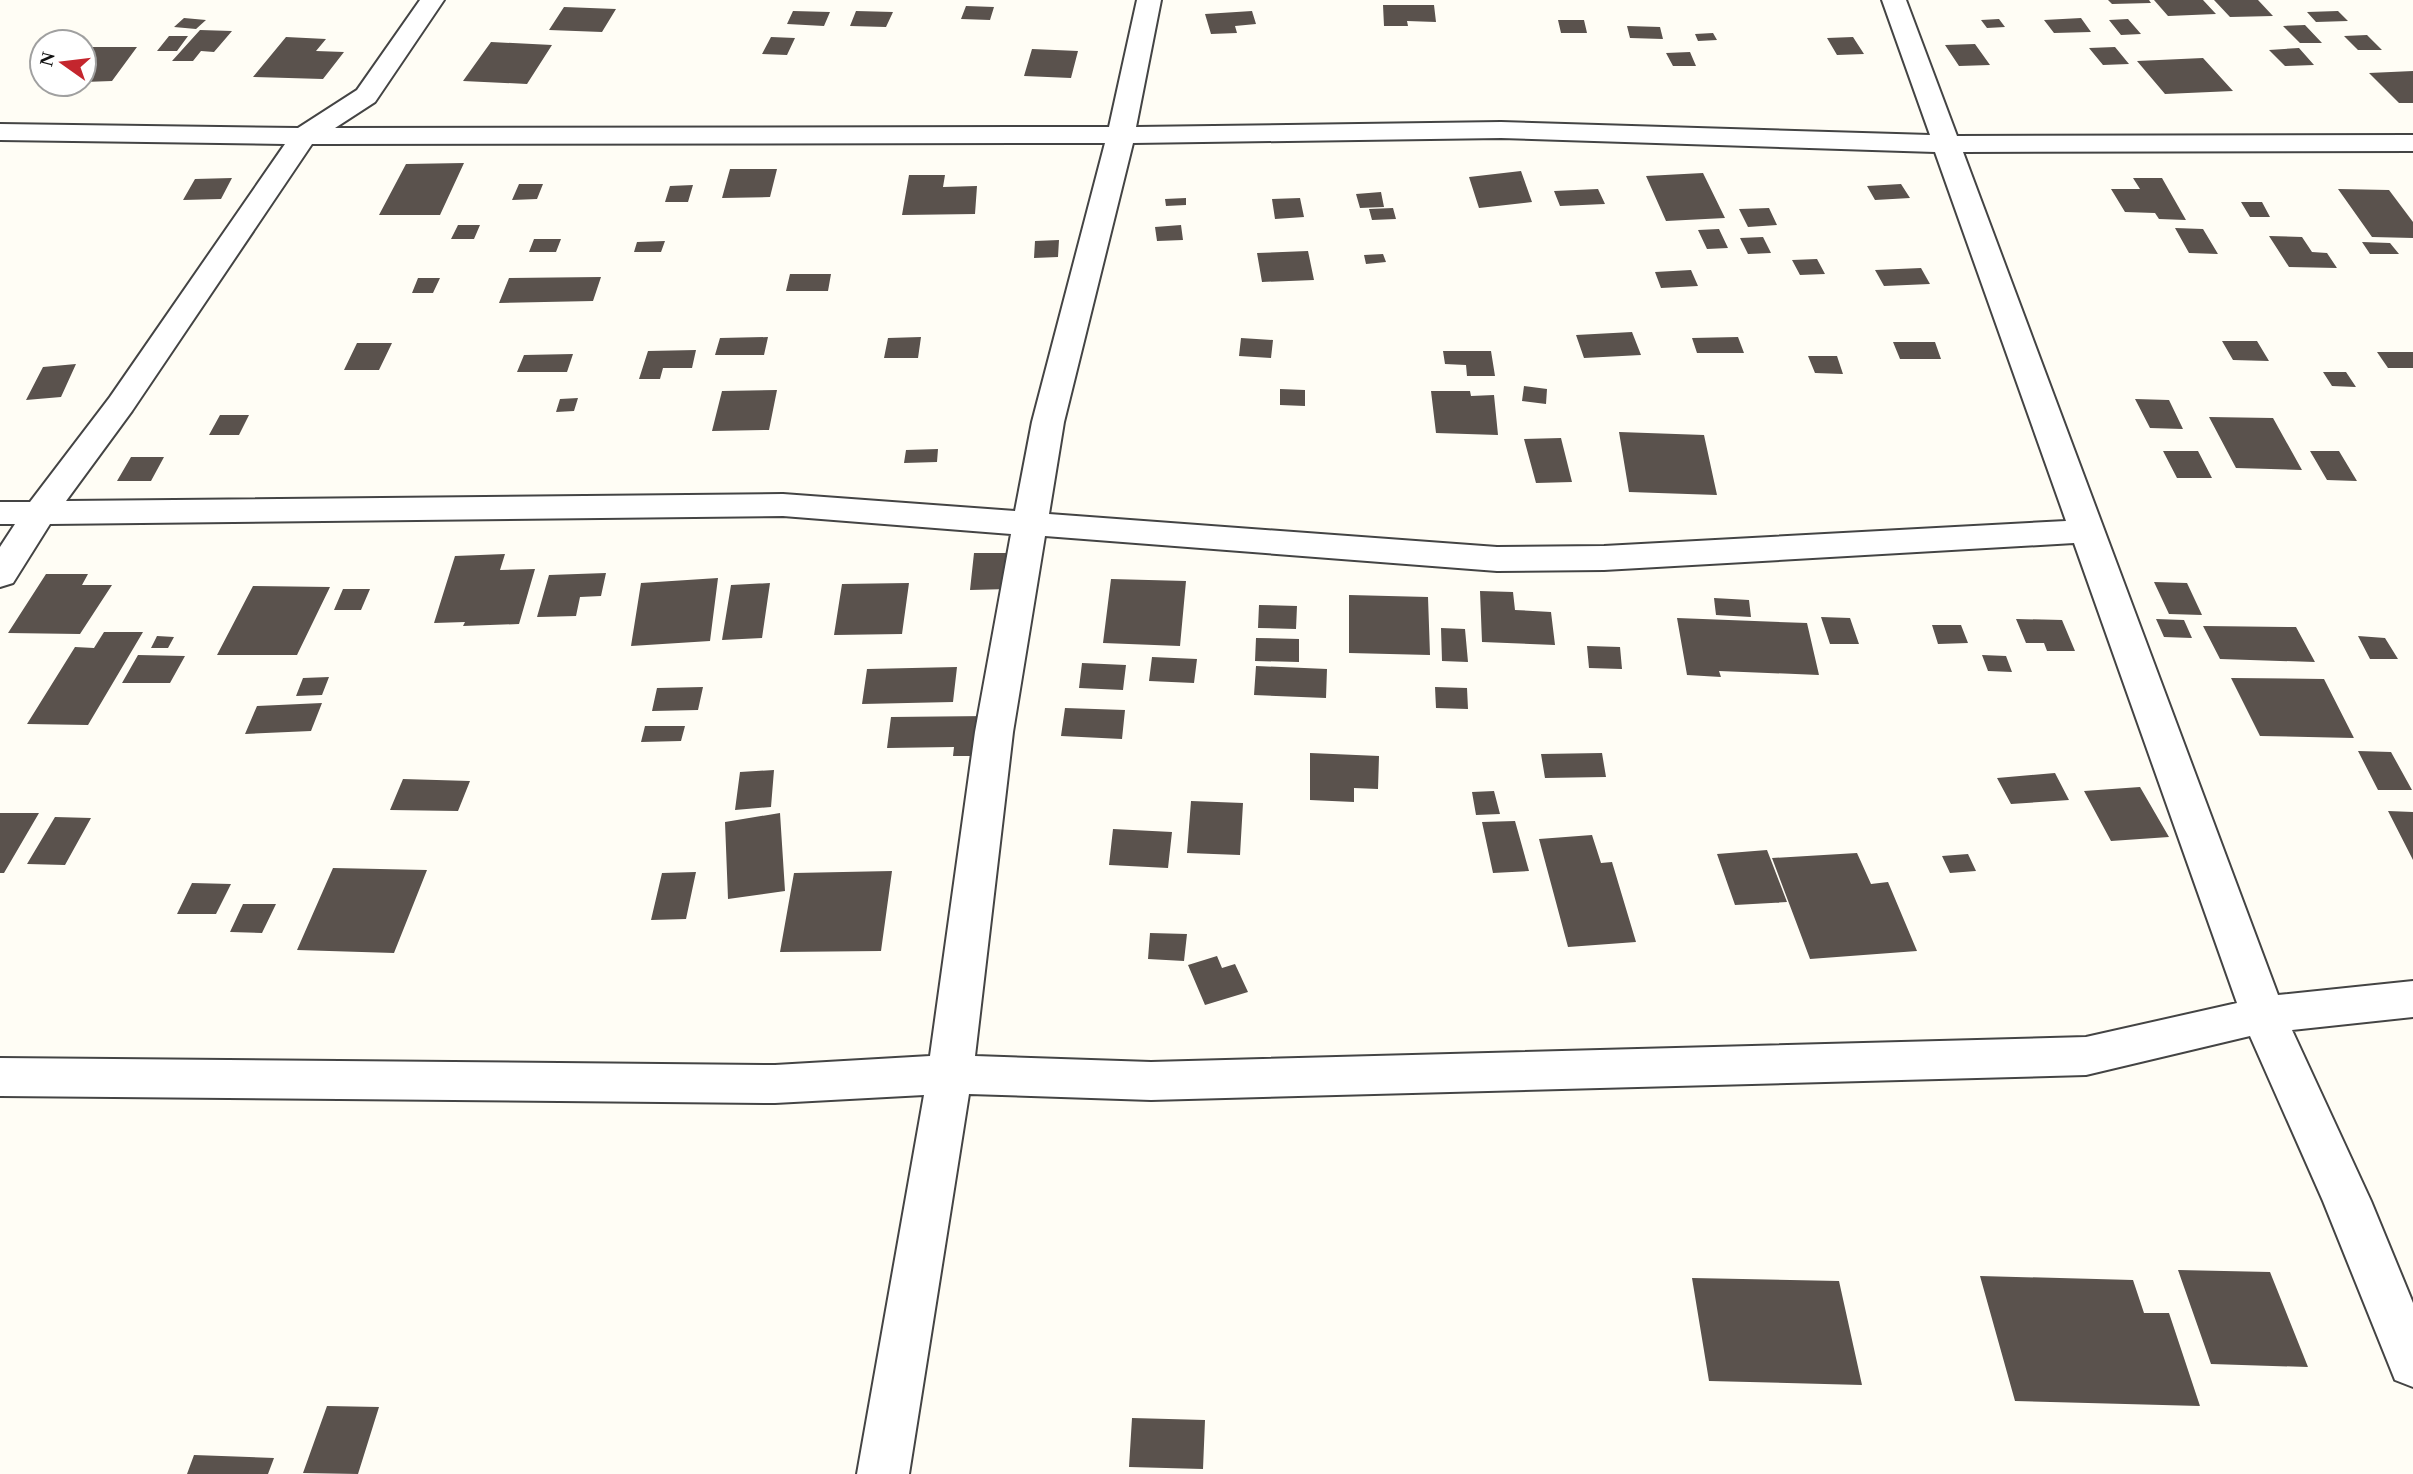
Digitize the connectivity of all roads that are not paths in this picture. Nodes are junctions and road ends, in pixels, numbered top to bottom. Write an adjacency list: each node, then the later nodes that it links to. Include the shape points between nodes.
1 (432, 0): 6 (street, via 366,96)
2 (1149, 0): 5 (street)
3 (1894, 0): 8 (street)
4 (0, 132): 6 (street)
5 (1121, 135): 6 (street); 8 (street, via 1500,130); 11 (street, via 1048,422)
6 (304, 136): 10 (street, via 121,404)
7 (2413, 143): 8 (street)
8 (1948, 144): 12 (street)
9 (0, 513): 10 (street)
10 (39, 513): 11 (street, via 783,505); 13 (street)
11 (1031, 522): 12 (street, via 1497,559 1604,558); 16 (street, via 994,732)
12 (2088, 531): 15 (street)
13 (0, 575)
14 (2413, 999): 15 (street)
15 (2263, 1015): 16 (street, via 2086,1056 1151,1081); 18 (street, via 2347,1201)
16 (950, 1074): 17 (street, via 775,1084); 19 (street)
17 (0, 1077)
18 (2413, 1363)
19 (883, 1474)

